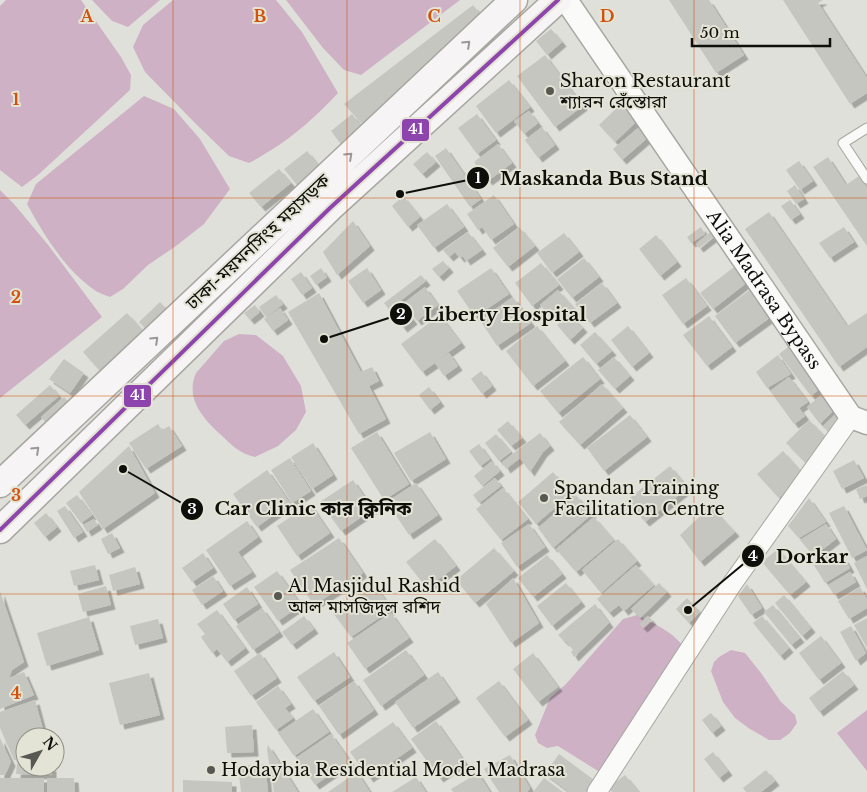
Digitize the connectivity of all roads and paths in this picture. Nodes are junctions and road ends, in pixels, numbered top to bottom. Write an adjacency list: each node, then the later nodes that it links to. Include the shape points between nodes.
1 (514, 0): 7 (main road, ঢাকা-ময়মনসিংহ মহাসড়ক, one-way to 1)
2 (558, 0): 8 (main road, ঢাকা-ময়মনসিংহ মহাসড়ক, via 330,208)
3 (566, 0): 6 (street, Alia Madrasa Bypass)
4 (867, 128): 5 (lane, via 843,144)
5 (867, 179)
6 (859, 420): 9 (street, via 732,584)
7 (0, 484)
8 (0, 530)
9 (598, 792)

